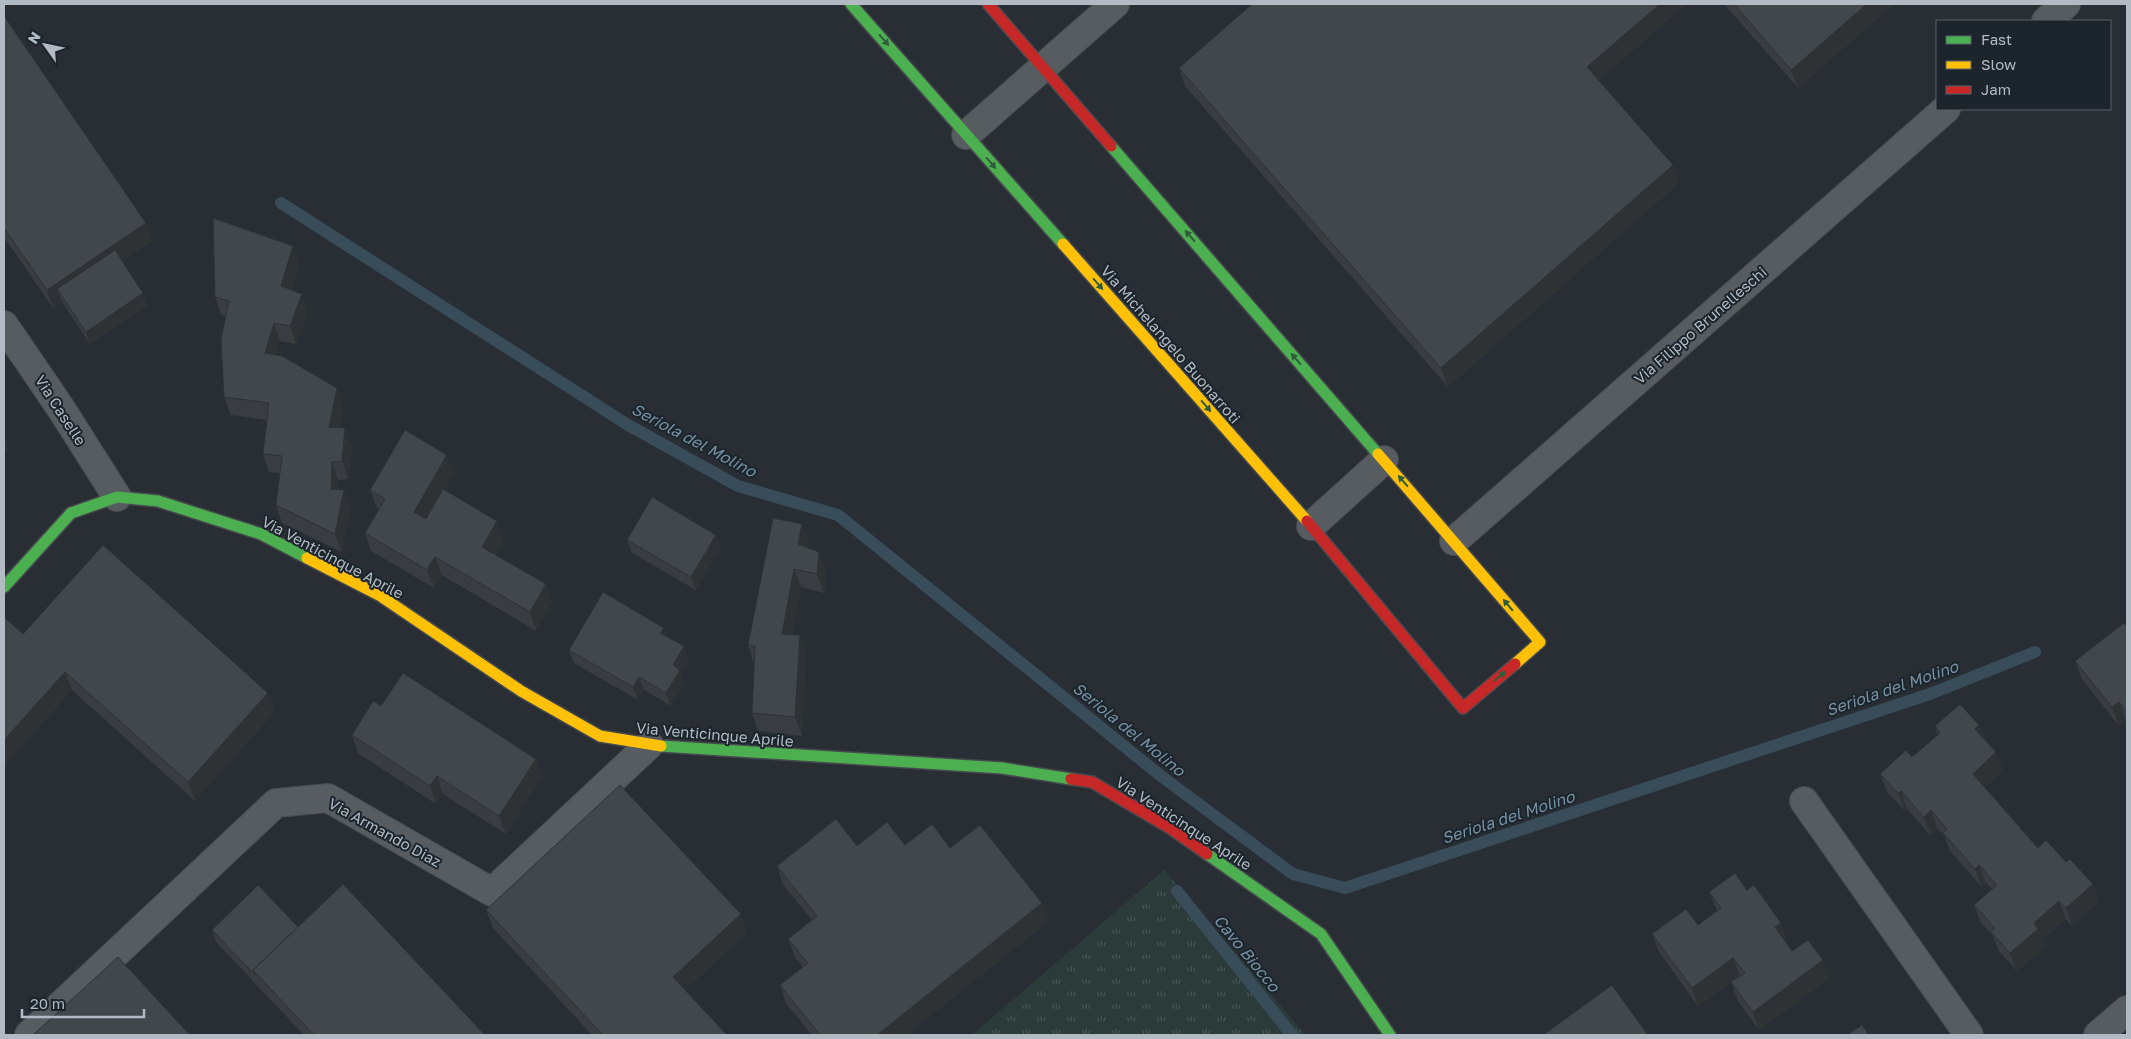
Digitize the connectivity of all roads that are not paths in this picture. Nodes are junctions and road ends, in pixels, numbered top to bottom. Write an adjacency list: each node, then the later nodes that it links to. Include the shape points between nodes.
1 (851, 4): 8 (street, Via Michelangelo Buonarroti, one-way to 8)
2 (988, 4): 6 (street)
3 (1115, 4): 6 (street)
4 (2066, 4): 5 (street)
5 (2047, 20)
6 (1044, 67): 8 (street); 10 (street, one-way to 6)
7 (1945, 110): 13 (street, Via Filippo Brunelleschi)
8 (966, 135): 12 (street, Via Michelangelo Buonarroti, one-way to 12)
9 (4, 325): 11 (street, Via Caselle)
10 (1384, 460): 12 (street); 13 (street, one-way to 10)
11 (117, 497): 14 (street, Via Venticinque Aprile, via 71,513); 15 (street, Via Venticinque Aprile, via 158,501 261,534 379,595 521,692 600,736)
12 (1311, 526): 13 (street, Via Michelangelo Buonarroti, one-way to 13, via 1463,708 1540,642)
13 (1454, 541)
14 (4, 587)
15 (649, 746): 18 (street, Via Armando Diaz, via 492,892 328,798 276,803); 19 (street, Via Venticinque Aprile, via 1002,768 1092,782 1170,828 1321,934)
16 (1804, 801): 20 (street)
17 (2127, 1010): 21 (street)
18 (29, 1035)
19 (1390, 1035)
20 (1969, 1035)
21 (2098, 1035)

